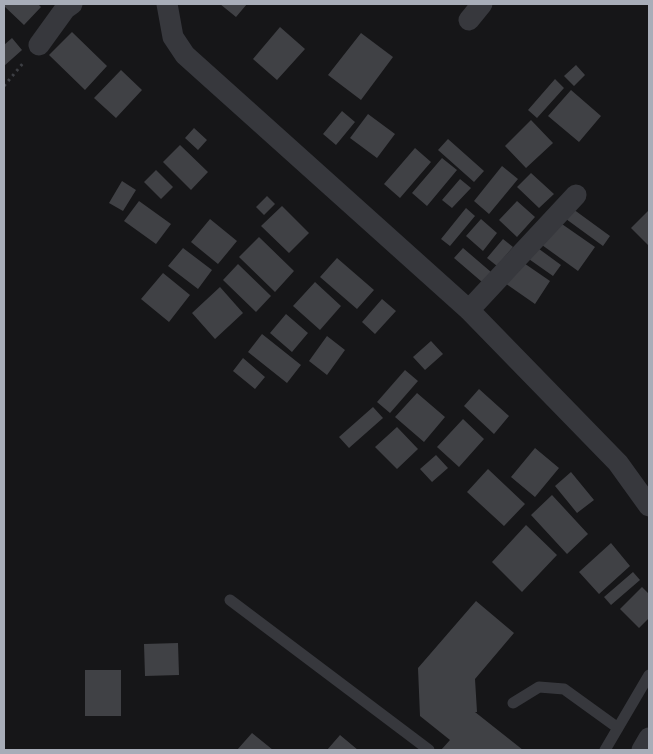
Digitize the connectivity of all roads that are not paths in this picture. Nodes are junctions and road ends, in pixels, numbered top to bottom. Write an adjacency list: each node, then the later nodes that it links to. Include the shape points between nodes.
1 (72, 4): 5 (street, via 64,9)
2 (167, 4): 7 (street, via 173,36 184,55)
3 (482, 4): 4 (street)
4 (469, 20)
5 (39, 45)
6 (576, 195): 7 (street)
7 (469, 310): 8 (street, via 618,463)
8 (649, 506)
9 (230, 600): 14 (lane)
10 (649, 675): 12 (lane)
11 (513, 703): 12 (lane, via 539,687 564,689)
12 (618, 728): 15 (lane)
13 (649, 738): 16 (street)
14 (429, 750)
15 (604, 750)
16 (642, 750)

